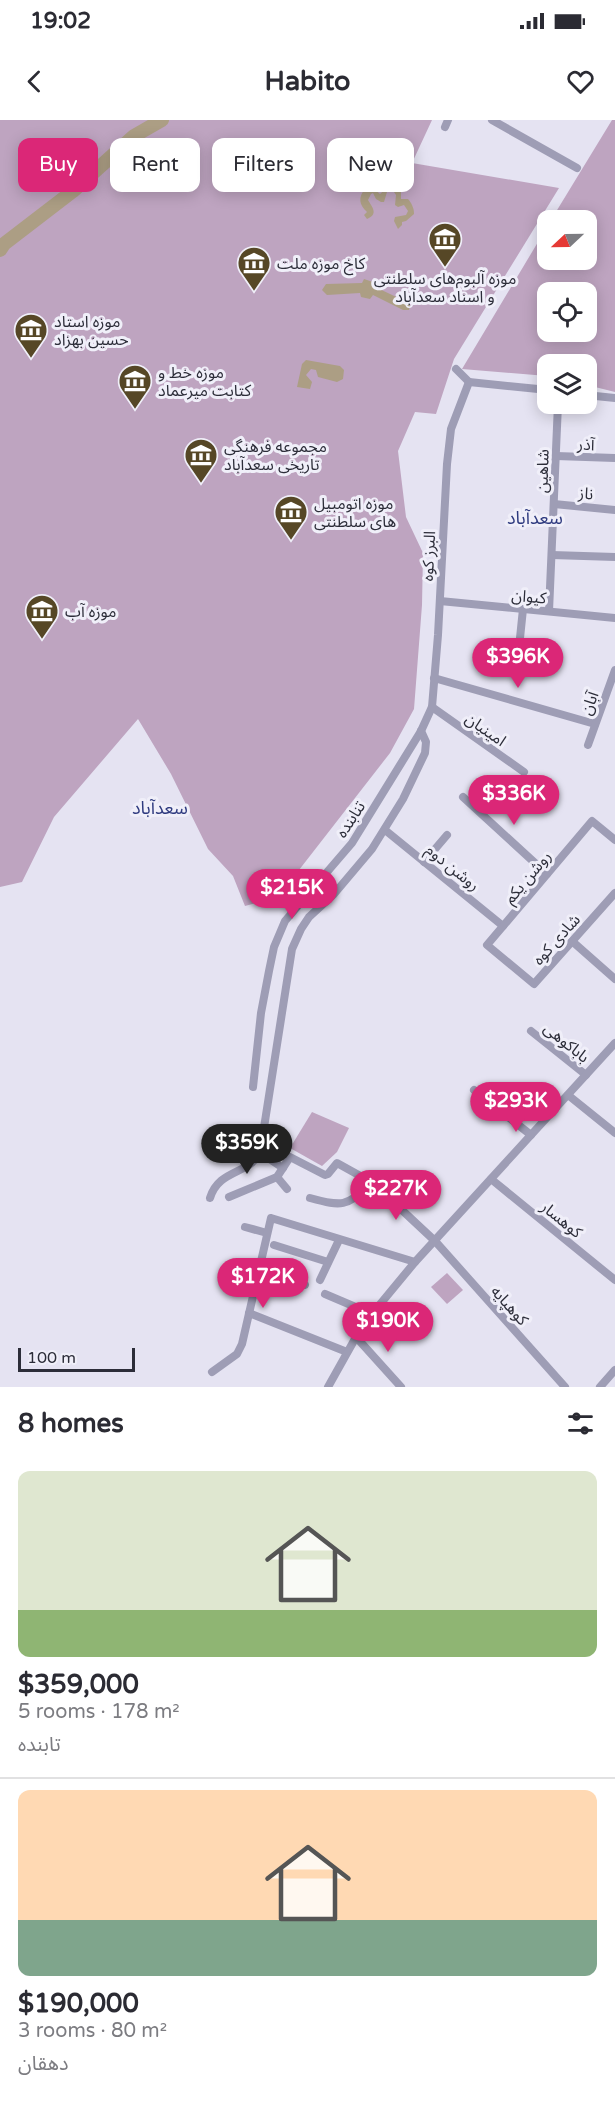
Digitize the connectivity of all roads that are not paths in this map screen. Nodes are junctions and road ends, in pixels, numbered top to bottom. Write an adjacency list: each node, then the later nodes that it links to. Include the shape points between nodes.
1 (492, 120): 2 (street)
2 (577, 168)
3 (456, 369): 4 (street)
4 (469, 382): 5 (street); 15 (street, البرز کوه, via 451,429)
5 (537, 389)
6 (597, 396): 7 (street)
7 (615, 398)
8 (558, 414): 9 (street, شاهین)
9 (556, 456): 10 (street, آذر); 11 (street, شاهین)
10 (615, 458)
11 (554, 504): 12 (street, ناز); 13 (street, شاهین)
12 (615, 510)
13 (552, 555): 14 (street); 17 (street, شاهین)
14 (615, 557)
15 (440, 602): 16 (street, کیوان); 21 (street, البرز کوه)
16 (524, 609): 17 (street, کیوان); 19 (street)
17 (549, 612): 18 (street, کیوان)
18 (615, 618)
19 (517, 667)
20 (615, 670): 23 (street, آبان)
21 (434, 678): 22 (street, البرز کوه); 23 (street)
22 (432, 707): 24 (street, البرز کوه); 26 (street, امینیان)
23 (596, 724): 25 (street, آبان)
24 (421, 731): 28 (street, via 425,753); 41 (street, تنابنده, via 352,843 285,921 269,971)
25 (588, 745)
26 (525, 772)
27 (463, 797): 32 (street)
28 (386, 830): 31 (street, روشن دوم); 53 (street, via 301,929 292,949 280,1013 263,1140 256,1159 219,1181)
29 (447, 835): 31 (street)
30 (615, 840): 32 (street, روشن یکم, via 592,821)
31 (424, 862): 34 (street, روشن دوم)
32 (548, 874): 34 (street, روشن یکم)
33 (615, 892): 35 (street, شادی کوه)
34 (503, 926): 36 (street, روشن یکم)
35 (573, 942): 36 (street, شادی کوه, via 534,984); 37 (street)
36 (487, 945)
37 (615, 979)
38 (531, 1031): 40 (street, باباکوهی)
39 (615, 1043): 40 (street)
40 (586, 1075): 43 (street)
41 (253, 1087)
42 (474, 1090): 45 (street)
43 (568, 1095): 44 (street); 45 (street)
44 (615, 1132)
45 (531, 1135): 49 (street)
46 (265, 1156): 47 (street)
47 (283, 1168): 48 (street); 50 (street, کوهپایه, via 290,1157 325,1175 337,1163)
48 (277, 1177): 51 (street); 52 (street)
49 (491, 1179): 58 (street); 64 (street, کوهسار)
50 (373, 1183): 54 (street, via 343,1205); 58 (street, کوهپایه)
51 (287, 1189)
52 (229, 1197)
53 (210, 1198)
54 (310, 1198)
55 (245, 1227): 56 (street)
56 (267, 1233): 57 (street, via 271,1218); 62 (street)
57 (339, 1240): 60 (street); 61 (street)
58 (435, 1241): 61 (street); 75 (street, کوهپایه)
59 (274, 1245): 60 (street)
60 (328, 1262): 63 (street)
61 (415, 1262): 68 (street)
62 (259, 1269): 65 (street); 67 (street)
63 (320, 1280)
64 (615, 1280)
65 (305, 1285)
66 (325, 1294): 68 (street)
67 (249, 1313): 70 (street); 72 (street, via 237,1354)
68 (372, 1314): 69 (street)
69 (356, 1337): 70 (street); 74 (street)
70 (347, 1352): 73 (street)
71 (615, 1370): 76 (street)
72 (212, 1372)
73 (328, 1387)
74 (401, 1387)
75 (565, 1387)
76 (600, 1387)

